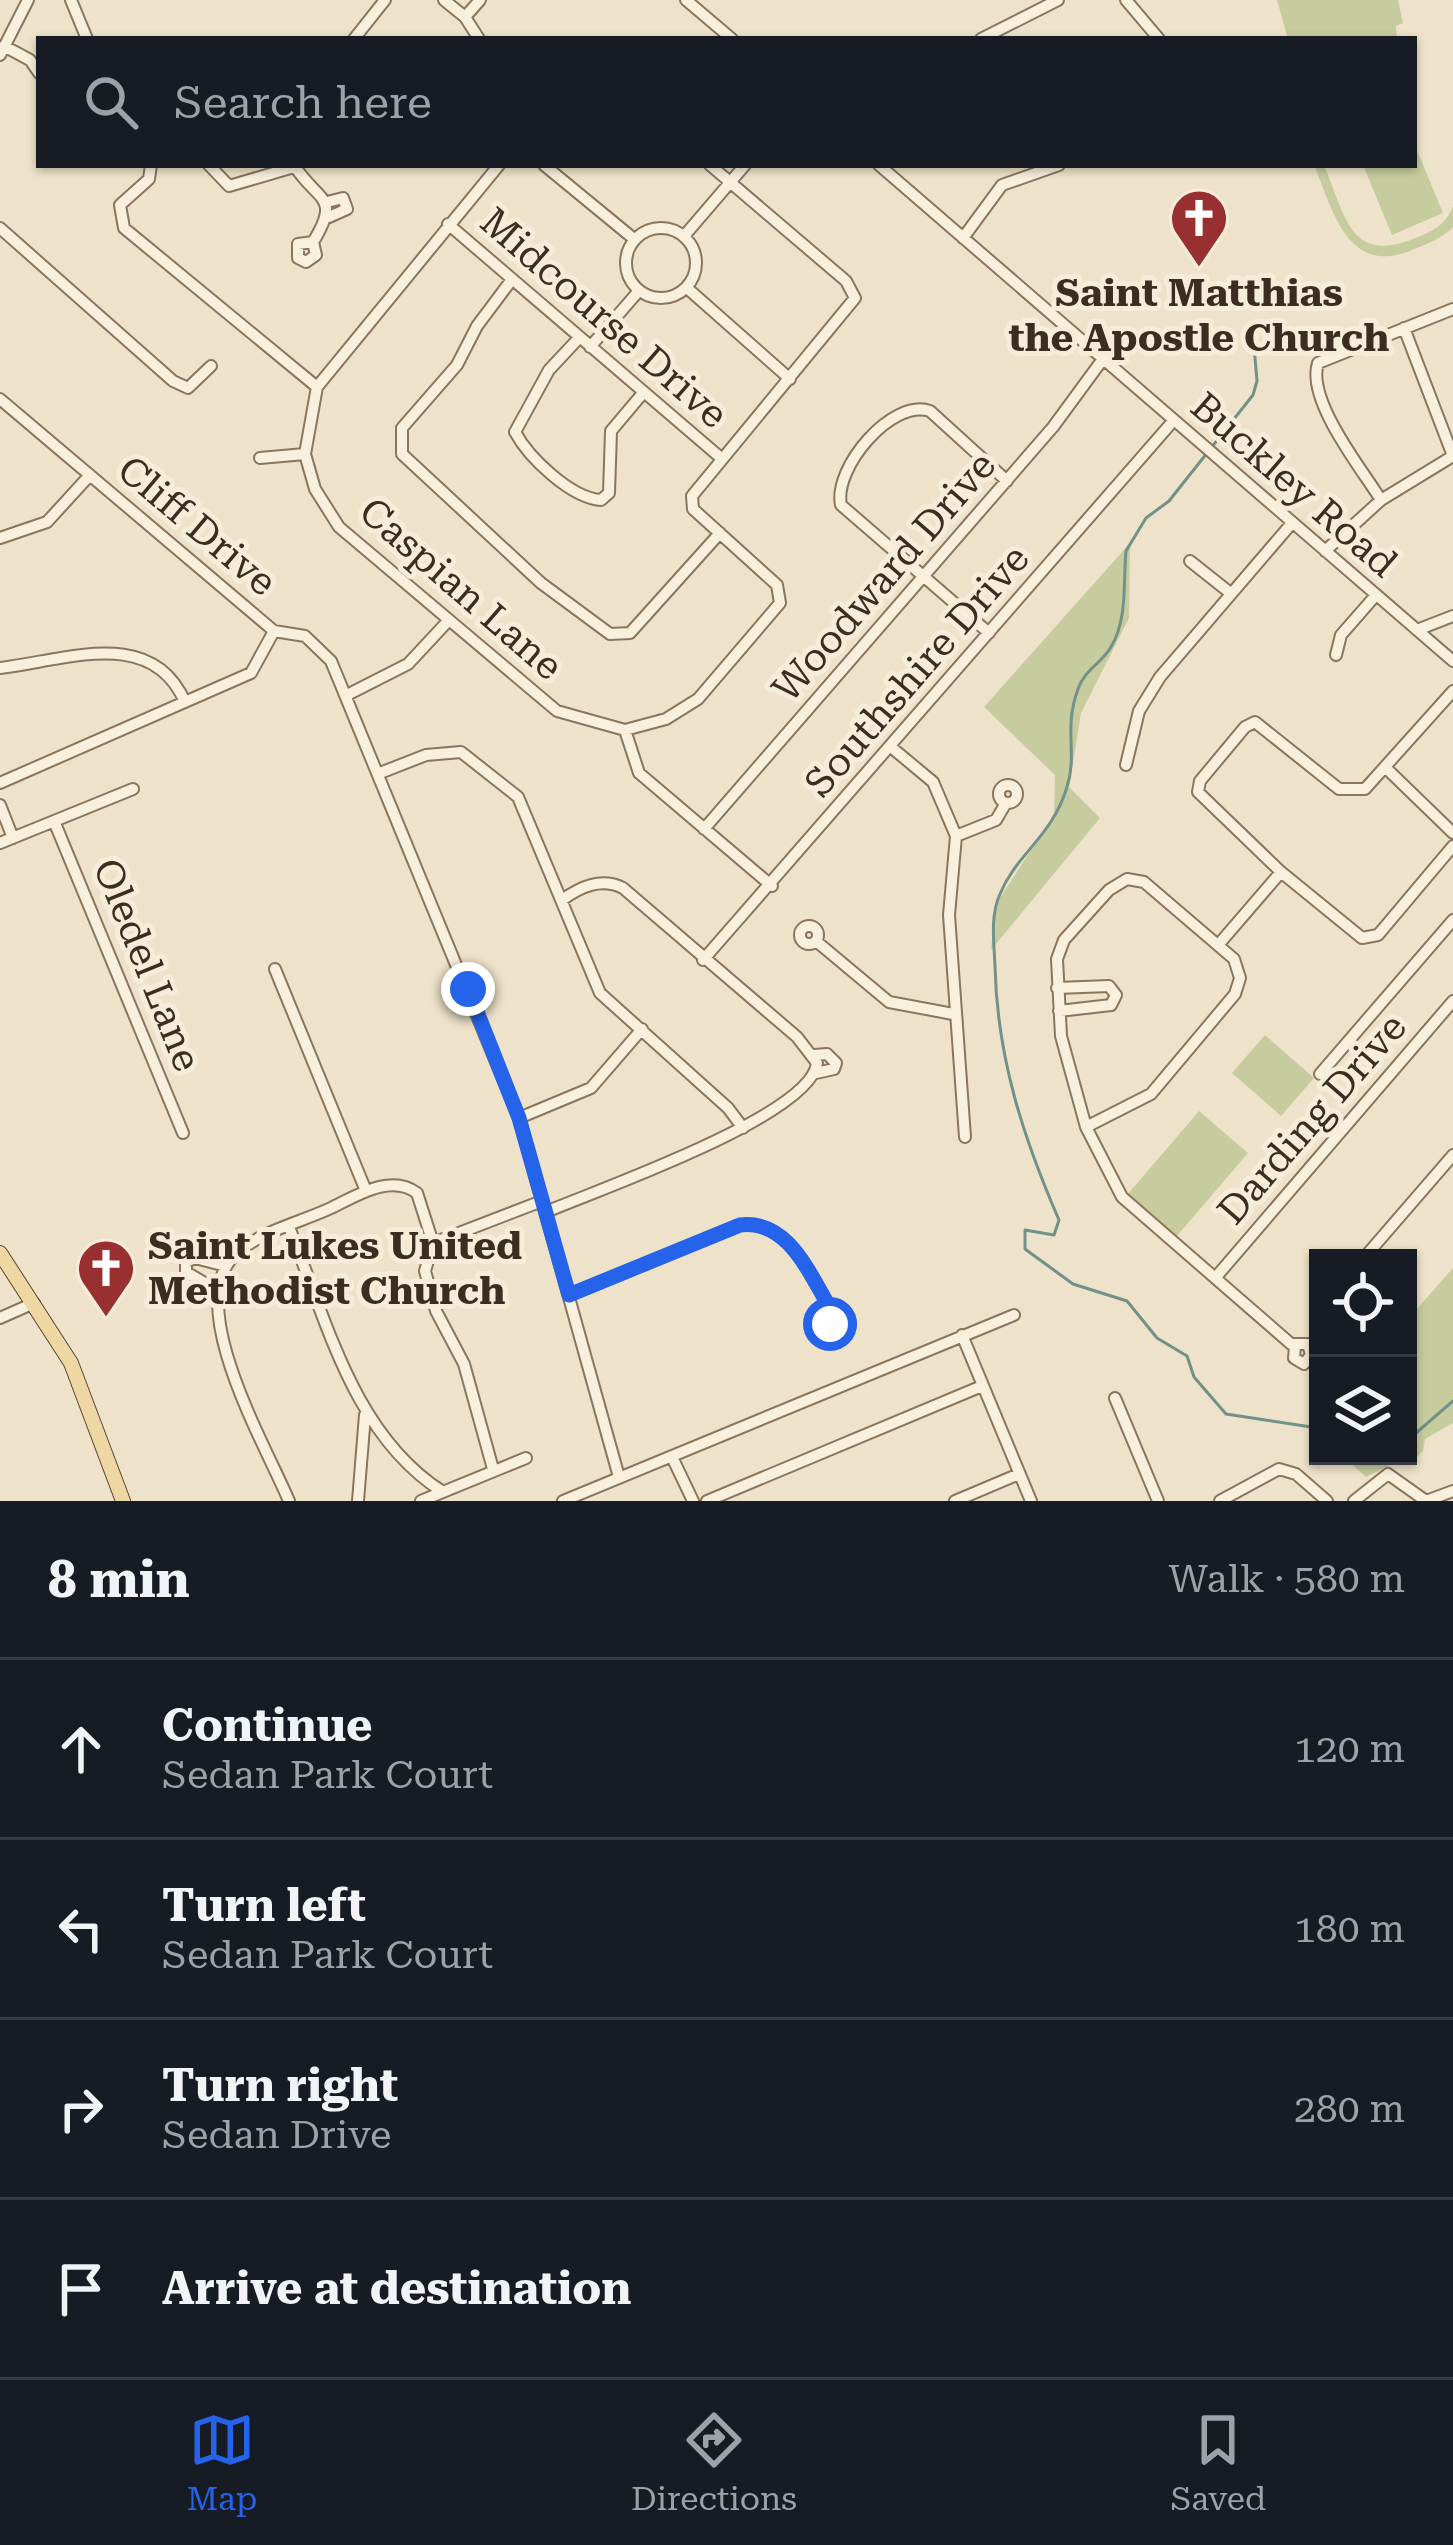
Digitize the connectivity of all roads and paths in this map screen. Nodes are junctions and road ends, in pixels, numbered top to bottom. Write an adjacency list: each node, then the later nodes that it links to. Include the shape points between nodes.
1 (28, 0): 16 (street)
2 (70, 0): 10 (street)
3 (385, 0): 11 (street)
4 (444, 0): 9 (street)
5 (480, 0): 9 (street)
6 (1058, 0): 14 (street)
7 (1131, 1): 15 (street)
8 (695, 3): 13 (street)
9 (465, 17): 12 (street)
10 (86, 36)
11 (356, 36)
12 (477, 36)
13 (729, 36)
14 (987, 36)
15 (1157, 36)
16 (2, 51): 17 (street)
17 (36, 69)
18 (151, 168): 47 (street, via 118,214 128,232)
19 (212, 168): 20 (street, via 229,186)
20 (288, 168)
21 (296, 168): 29 (street)
22 (496, 168): 31 (street)
23 (548, 168): 35 (street)
24 (714, 168): 28 (street)
25 (742, 168): 28 (street)
26 (882, 168): 34 (street, Buckley Road)
27 (1048, 168): 34 (street, via 1010,179)
28 (730, 182): 33 (street); 46 (street, via 846,281 855,298)
29 (327, 202): 30 (street); 30 (street, via 343,198 347,209)
30 (328, 217): 36 (street)
31 (448, 224): 37 (street, Midcourse Drive); 47 (street)
32 (0, 228): 45 (street, via 173,381 195,385)
33 (686, 235): 35 (street, via 661,228); 38 (street, via 697,255)
34 (963, 238): 44 (street, Buckley Road)
35 (634, 239): 39 (street, via 625,271)
36 (313, 242)
37 (510, 282): 42 (street, Midcourse Drive); 59 (street, via 457,364 402,428 402,454 541,583 610,634 630,633)
38 (687, 287): 39 (street, via 660,298); 46 (street)
39 (637, 292): 43 (street)
40 (1453, 309): 41 (street)
41 (1404, 328): 52 (street); 57 (street, via 1318,363 1316,385 1331,422)
42 (578, 339): 43 (street, Midcourse Drive); 48 (street, via 549,370 515,432 587,499 609,493 610,431)
43 (590, 347): 48 (street, Midcourse Drive)
44 (1103, 359): 50 (street, Buckley Road); 56 (street, Woodward Drive)
45 (212, 366)
46 (790, 379): 54 (street)
47 (316, 387): 51 (street)
48 (643, 393): 54 (street, Midcourse Drive)
49 (0, 399): 55 (street, Cliff Drive)
50 (1174, 420): 58 (street, Buckley Road); 70 (street, Southshire Drive)
51 (305, 454): 53 (street); 67 (street, Caspian Lane, via 314,489 339,527)
52 (1453, 456): 57 (street)
53 (260, 458)
54 (721, 458): 59 (street, via 691,503)
55 (90, 475): 60 (street, via 47,522); 69 (street, Cliff Drive)
56 (1007, 481): 63 (street, Woodward Drive); 63 (street, via 916,406 899,410 844,470 841,505)
57 (1381, 500): 61 (street)
58 (1292, 523): 61 (street, Buckley Road); 64 (street)
59 (720, 533): 77 (street, via 777,585 780,603 698,698)
60 (0, 538)
61 (1324, 551): 65 (street, Buckley Road)
62 (1190, 561): 64 (street)
63 (925, 576): 70 (street); 87 (street, Woodward Drive)
64 (1228, 592): 79 (street, via 1138,711)
65 (1376, 595): 68 (street, Buckley Road); 71 (street, via 1341,634)
66 (1453, 616): 68 (street)
67 (449, 620): 75 (street, via 408,664); 77 (street, Caspian Lane, via 557,711)
68 (1418, 630): 72 (street, Buckley Road)
69 (274, 631): 75 (street, Cliff Drive, via 316,642); 76 (street, via 250,673)
70 (989, 633): 78 (street, Southshire Drive)
71 (1336, 655)
72 (1453, 661)
73 (0, 668): 76 (street, via 140,654 164,667)
74 (1453, 691): 80 (street)
75 (347, 695): 81 (street, Cliff Drive)
76 (185, 702): 82 (street)
77 (626, 730): 87 (street, via 640,773)
78 (891, 747): 89 (street, via 933,782); 94 (street, Southshire Drive)
79 (1126, 764)
80 (1387, 769): 88 (street); 93 (street, via 1366,789 1346,792 1265,725 1245,727 1198,792)
81 (380, 773): 95 (street, via 426,754 477,759 518,796); 109 (street, Cliff Drive)
82 (0, 783)
83 (133, 789): 86 (street)
84 (1006, 803): 89 (street, via 997,820)
85 (0, 806): 90 (street)
86 (54, 821): 90 (street); 112 (street, Oledel Lane)
87 (704, 829): 94 (street)
88 (1453, 833)
89 (956, 836): 104 (street)
90 (13, 838): 91 (street)
91 (0, 843)
92 (1453, 846): 93 (street, via 1378,935 1362,938)
93 (1281, 872): 98 (street)
94 (772, 886): 99 (street, Southshire Drive)
95 (562, 900): 99 (street, via 580,887 616,884); 105 (street, via 601,993)
96 (1453, 920): 108 (street)
97 (816, 941): 104 (street, via 889,1002)
98 (1219, 944): 101 (street, via 1144,882 1126,879 1064,940); 110 (street, via 1234,959 1235,994 1151,1094)
99 (704, 960): 106 (street)
100 (275, 969): 115 (street)
101 (1057, 988): 103 (street); 103 (street, via 1109,986 1116,994 1111,1005)
102 (1453, 1001): 122 (street, Darding Drive)
103 (1059, 1011): 110 (street)
104 (953, 1014): 113 (street)
105 (642, 1029): 109 (street, via 591,1088); 111 (street)
106 (814, 1055): 107 (street); 107 (street, via 836,1063)
107 (816, 1073): 111 (street, via 785,1106)
108 (1320, 1074)
109 (519, 1118): 116 (street, Cliff Drive)
110 (1086, 1127): 122 (street, via 1116,1190)
111 (742, 1128): 116 (street)
112 (183, 1133)
113 (965, 1137)
114 (1453, 1155): 119 (street)
115 (367, 1191): 117 (street); 118 (street, via 400,1184 417,1193)
116 (544, 1207): 118 (street); 124 (street, Cliff Drive)
117 (289, 1227): 121 (street, via 261,1237); 133 (street)
118 (433, 1244): 136 (street, via 424,1271 464,1364)
119 (1372, 1249)
120 (0, 1252): 125 (main road)
121 (226, 1266): 123 (street); 123 (street, via 186,1262 190,1276)
122 (1216, 1277): 130 (street, via 1301,1345)
123 (218, 1291): 142 (street, via 217,1327)
124 (569, 1295): 126 (street, via 758,1223 777,1229); 138 (street, Cliff Drive)
125 (34, 1303): 128 (street); 141 (main road, via 77,1376)
126 (835, 1316)
127 (1014, 1316): 129 (street)
128 (0, 1318)
129 (962, 1335): 131 (street); 134 (street)
130 (1309, 1338)
131 (982, 1386): 137 (street); 147 (street)
132 (1115, 1398): 150 (street)
133 (365, 1414): 140 (street, via 408,1466); 143 (street)
134 (672, 1457): 138 (street); 146 (street)
135 (526, 1458): 136 (street)
136 (493, 1469): 140 (street)
137 (1019, 1474): 148 (street); 149 (street)
138 (619, 1477): 145 (street)
139 (1453, 1491): 153 (street, via 1426,1501 1388,1474)
140 (443, 1492): 144 (street)
141 (123, 1501)
142 (289, 1501)
143 (358, 1501)
144 (421, 1501)
145 (563, 1501)
146 (693, 1501)
147 (707, 1501)
148 (955, 1501)
149 (1031, 1501)
150 (1158, 1501)
151 (1220, 1501): 152 (street, via 1279,1469)
152 (1327, 1501)
153 (1354, 1501)

